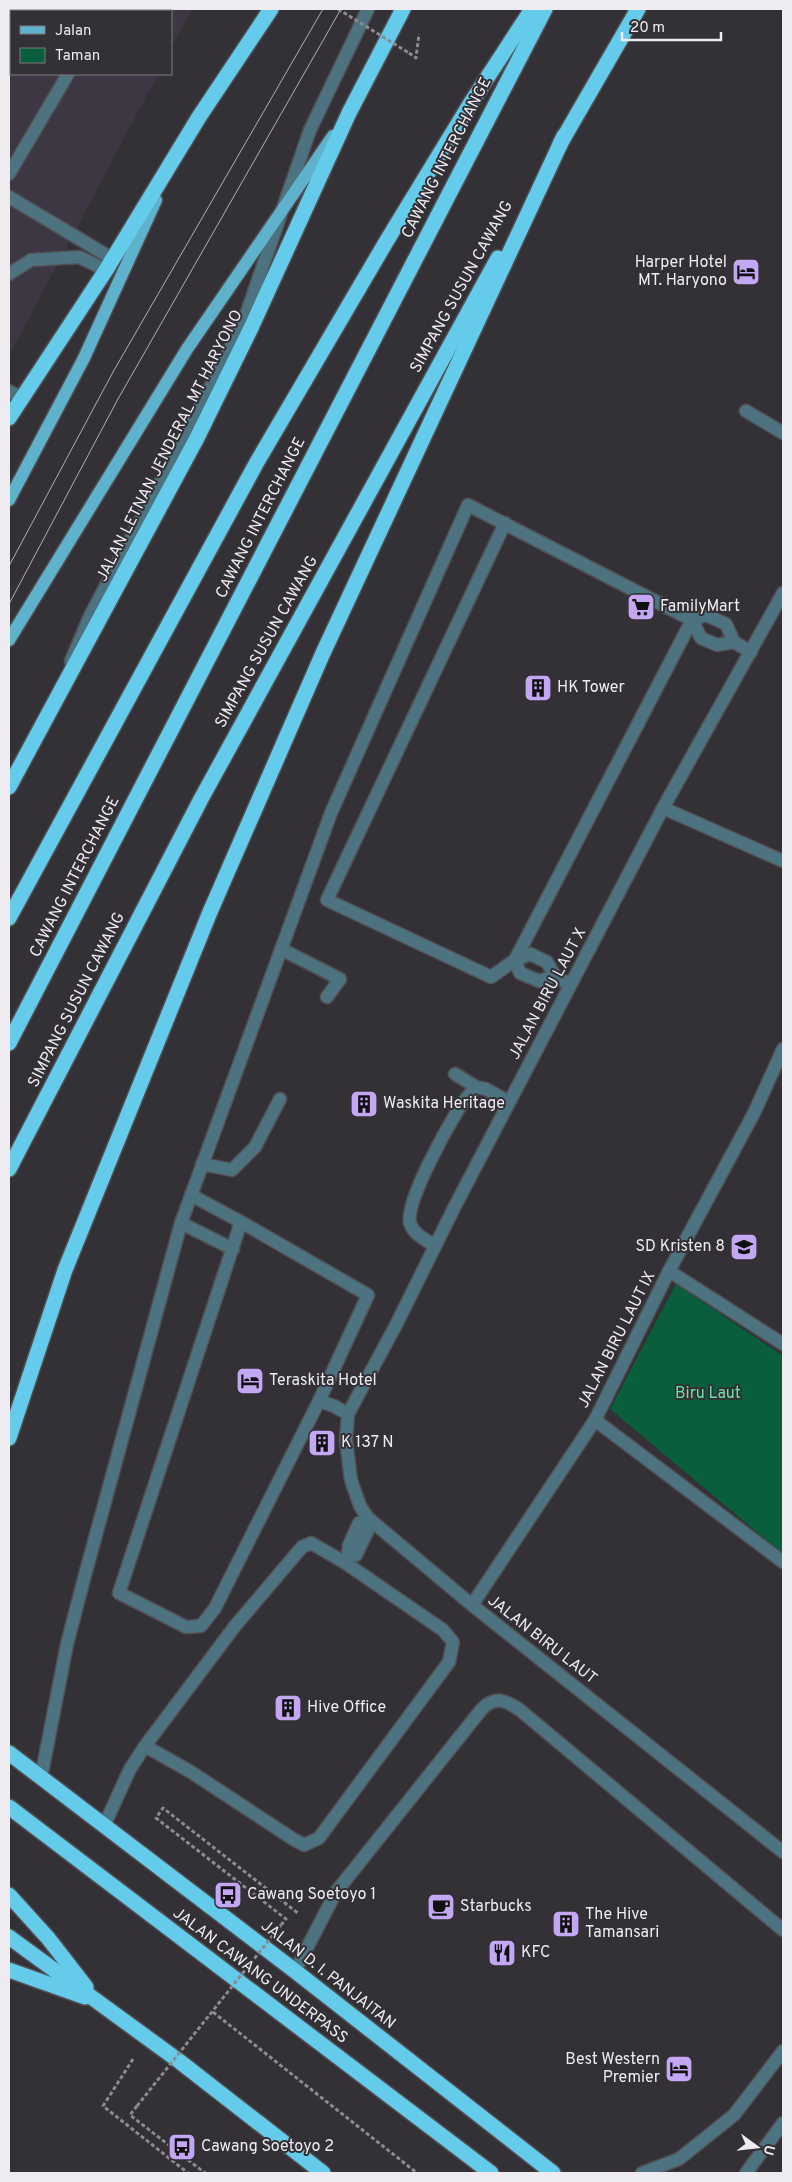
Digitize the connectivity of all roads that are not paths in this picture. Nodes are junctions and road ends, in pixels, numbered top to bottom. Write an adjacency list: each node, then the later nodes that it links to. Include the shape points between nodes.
1 (271, 9): 10 (highway)
2 (277, 9): 10 (street)
3 (368, 9): 14 (street, via 310,130)
4 (402, 9): 9 (highway, JALAN LETNAN JENDERAL MT HARYONO)
5 (532, 9): 32 (highway, via 472,100 257,462)
6 (545, 9): 38 (highway, CAWANG INTERCHANGE)
7 (638, 9): 11 (highway)
8 (67, 75): 12 (street)
9 (349, 114): 14 (main road, JALAN LETNAN JENDERAL MT HARYONO); 28 (highway, JALAN LETNAN JENDERAL MT HARYONO, via 197,438)
10 (199, 117): 15 (highway); 21 (main road, via 134,244 84,358)
11 (564, 136): 45 (highway, SIMPANG SUSUN CAWANG, via 219,765); 56 (highway, via 323,653 251,816 138,1085 65,1270)
12 (9, 174)
13 (9, 197): 15 (street)
14 (282, 211): 25 (main road, JALAN LETNAN JENDERAL MT HARYONO, via 186,348); 28 (street, via 247,312 87,621 72,655)
15 (110, 265): 16 (street, via 79,257 31,260); 17 (highway)
16 (9, 274)
17 (16, 394): 19 (highway)
18 (746, 411): 20 (street)
19 (9, 418)
20 (783, 433)
21 (9, 500)
22 (505, 523): 24 (street); 33 (street, via 468,505 332,813); 34 (street, via 327,900 491,978)
23 (783, 593): 27 (street, JALAN BIRU LAUT X)
24 (692, 620): 26 (street, via 701,638 717,645); 26 (street, via 706,615 726,624); 34 (street)
25 (9, 640)
26 (734, 642): 27 (street)
27 (751, 652): 30 (street, JALAN BIRU LAUT X)
28 (64, 686): 29 (highway, JALAN LETNAN JENDERAL MT HARYONO)
29 (9, 787)
30 (663, 808): 31 (street); 36 (street, JALAN BIRU LAUT X)
31 (783, 861)
32 (9, 918)
33 (281, 949): 37 (street, via 340,979); 44 (street)
34 (515, 960): 35 (street, via 530,954 547,962); 35 (street, via 520,973 538,981)
35 (555, 976): 36 (street)
36 (570, 985): 43 (street, JALAN BIRU LAUT X)
37 (327, 997)
38 (9, 1043)
39 (783, 1049): 51 (street, JALAN BIRU LAUT IX, via 754,1114)
40 (454, 1074): 41 (street)
41 (476, 1087): 43 (street); 49 (street, via 460,1106 428,1166 410,1216 411,1225 420,1237)
42 (280, 1100): 44 (street, via 256,1147 232,1170)
43 (509, 1102): 49 (street, JALAN BIRU LAUT X)
44 (202, 1164): 46 (street)
45 (9, 1169)
46 (191, 1194): 47 (street); 48 (street)
47 (241, 1222): 50 (street); 53 (street, via 368,1295)
48 (181, 1223): 50 (street); 63 (street, via 76,1609)
49 (435, 1246): 54 (street, JALAN BIRU LAUT X)
50 (233, 1249): 53 (street, via 119,1592 186,1627 201,1626 215,1608)
51 (669, 1272): 52 (street); 55 (street, JALAN BIRU LAUT IX)
52 (783, 1344)
53 (319, 1401): 54 (street)
54 (348, 1414): 57 (street, JALAN BIRU LAUT, via 346,1440 351,1480)
55 (595, 1420): 59 (street); 60 (street, JALAN BIRU LAUT IX)
56 (9, 1438)
57 (366, 1520): 58 (street, via 368,1530 356,1556); 60 (street, JALAN BIRU LAUT)
58 (346, 1559): 61 (street, via 311,1543 302,1547 235,1626); 61 (street, via 443,1630 453,1642 449,1662 319,1838 304,1845)
59 (783, 1562)
60 (472, 1605): 66 (street, JALAN BIRU LAUT)
61 (146, 1746): 65 (street, via 130,1769)
62 (9, 1753): 63 (highway, JALAN D. I. PANJAITAN)
63 (41, 1778): 65 (highway, JALAN D. I. PANJAITAN)
64 (9, 1807): 76 (highway, JALAN CAWANG UNDERPASS)
65 (104, 1826): 71 (highway, JALAN D. I. PANJAITAN)
66 (783, 1852)
67 (9, 1895): 72 (highway)
68 (783, 1930): 71 (street, via 520,1710 508,1701 498,1700 481,1710 336,1892)
69 (9, 1937): 72 (highway)
70 (9, 1970): 72 (highway)
71 (295, 1971): 77 (highway, JALAN D. I. PANJAITAN)
72 (98, 2002): 75 (highway)
73 (783, 2051): 78 (street, via 734,2115 679,2159)
74 (783, 2123): 79 (street)
75 (323, 2173)
76 (491, 2173)
77 (553, 2173)
78 (642, 2173)
79 (746, 2173)

